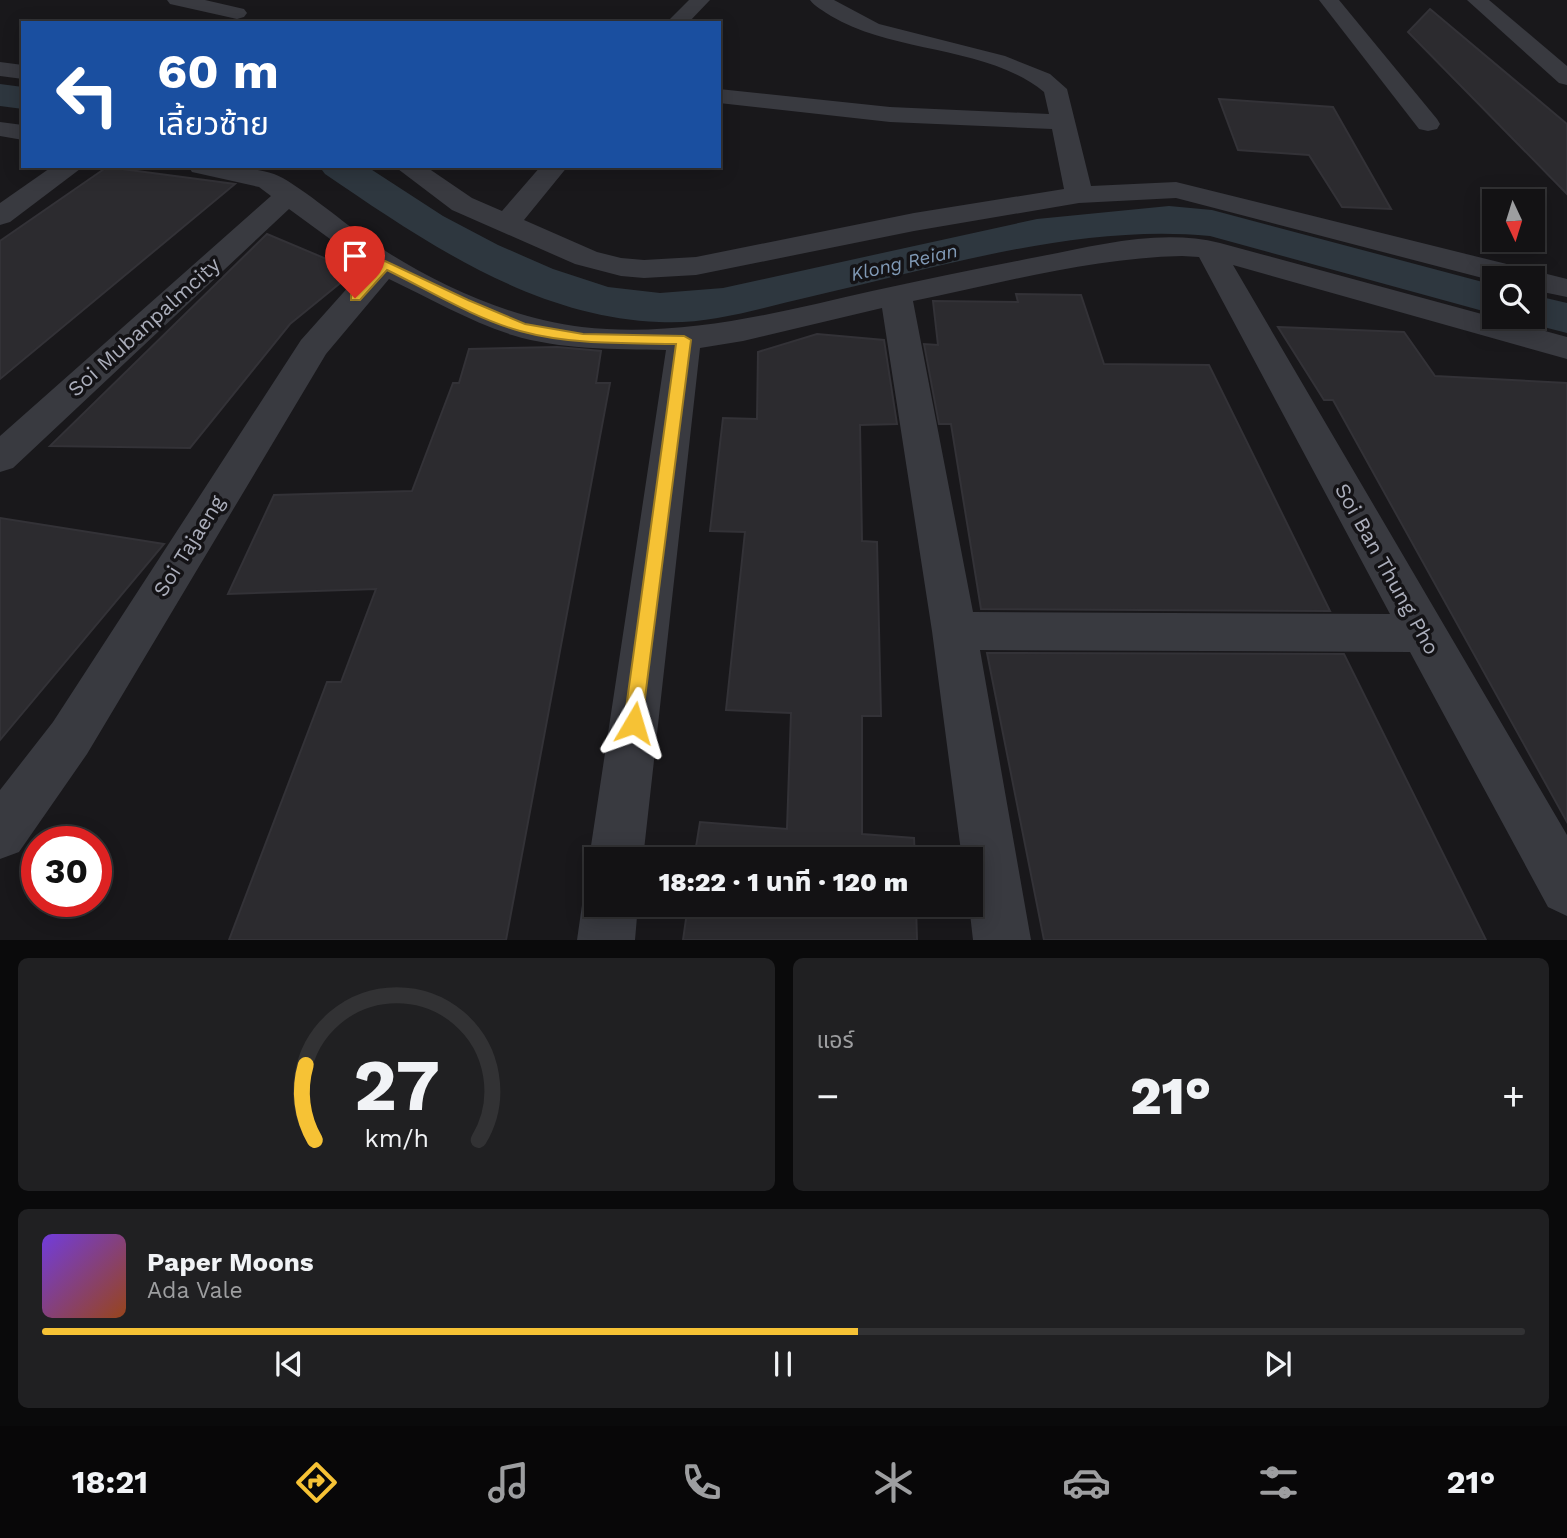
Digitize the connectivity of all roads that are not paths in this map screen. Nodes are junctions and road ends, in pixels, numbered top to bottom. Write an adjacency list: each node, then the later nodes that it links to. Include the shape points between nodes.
1 (177, 0): 6 (street)
2 (700, 0): 7 (street)
3 (820, 0): 12 (street, via 872,28 1031,72 1055,89)
4 (1329, 0): 13 (street)
5 (1477, 0): 10 (street)
6 (237, 13)
7 (678, 21)
8 (0, 69): 9 (street)
9 (21, 72)
10 (1567, 78)
11 (721, 96): 12 (street, via 832,110)
12 (1061, 122): 20 (street)
13 (1427, 124)
14 (0, 129): 15 (street)
15 (21, 133)
16 (68, 168): 22 (street)
17 (211, 168): 21 (street, via 268,181)
18 (410, 168): 23 (street, via 462,204)
19 (553, 168): 23 (street)
20 (1079, 195): 23 (street, via 667,268 601,263); 26 (street, via 1176,190)
21 (287, 196): 25 (street); 32 (street, Soi Mubanpalmcity)
22 (0, 216)
23 (506, 223)
24 (1209, 249): 29 (street, via 1141,248); 31 (street); 34 (street, Soi Ban Thung Pho)
25 (385, 264): 30 (street, via 522,327 583,338); 35 (street, Soi Tajaeng, via 313,348 70,738)
26 (1482, 268)
27 (1545, 283): 28 (street)
28 (1567, 288)
29 (896, 295): 30 (street); 33 (street)
30 (684, 340): 36 (street)
31 (1567, 348)
32 (0, 458)
33 (954, 631): 34 (street); 40 (street)
34 (1422, 633): 37 (street, Soi Ban Thung Pho)
35 (0, 833)
36 (618, 847)
37 (1567, 888)
38 (609, 917): 39 (street)
39 (606, 940)
40 (1002, 940)

